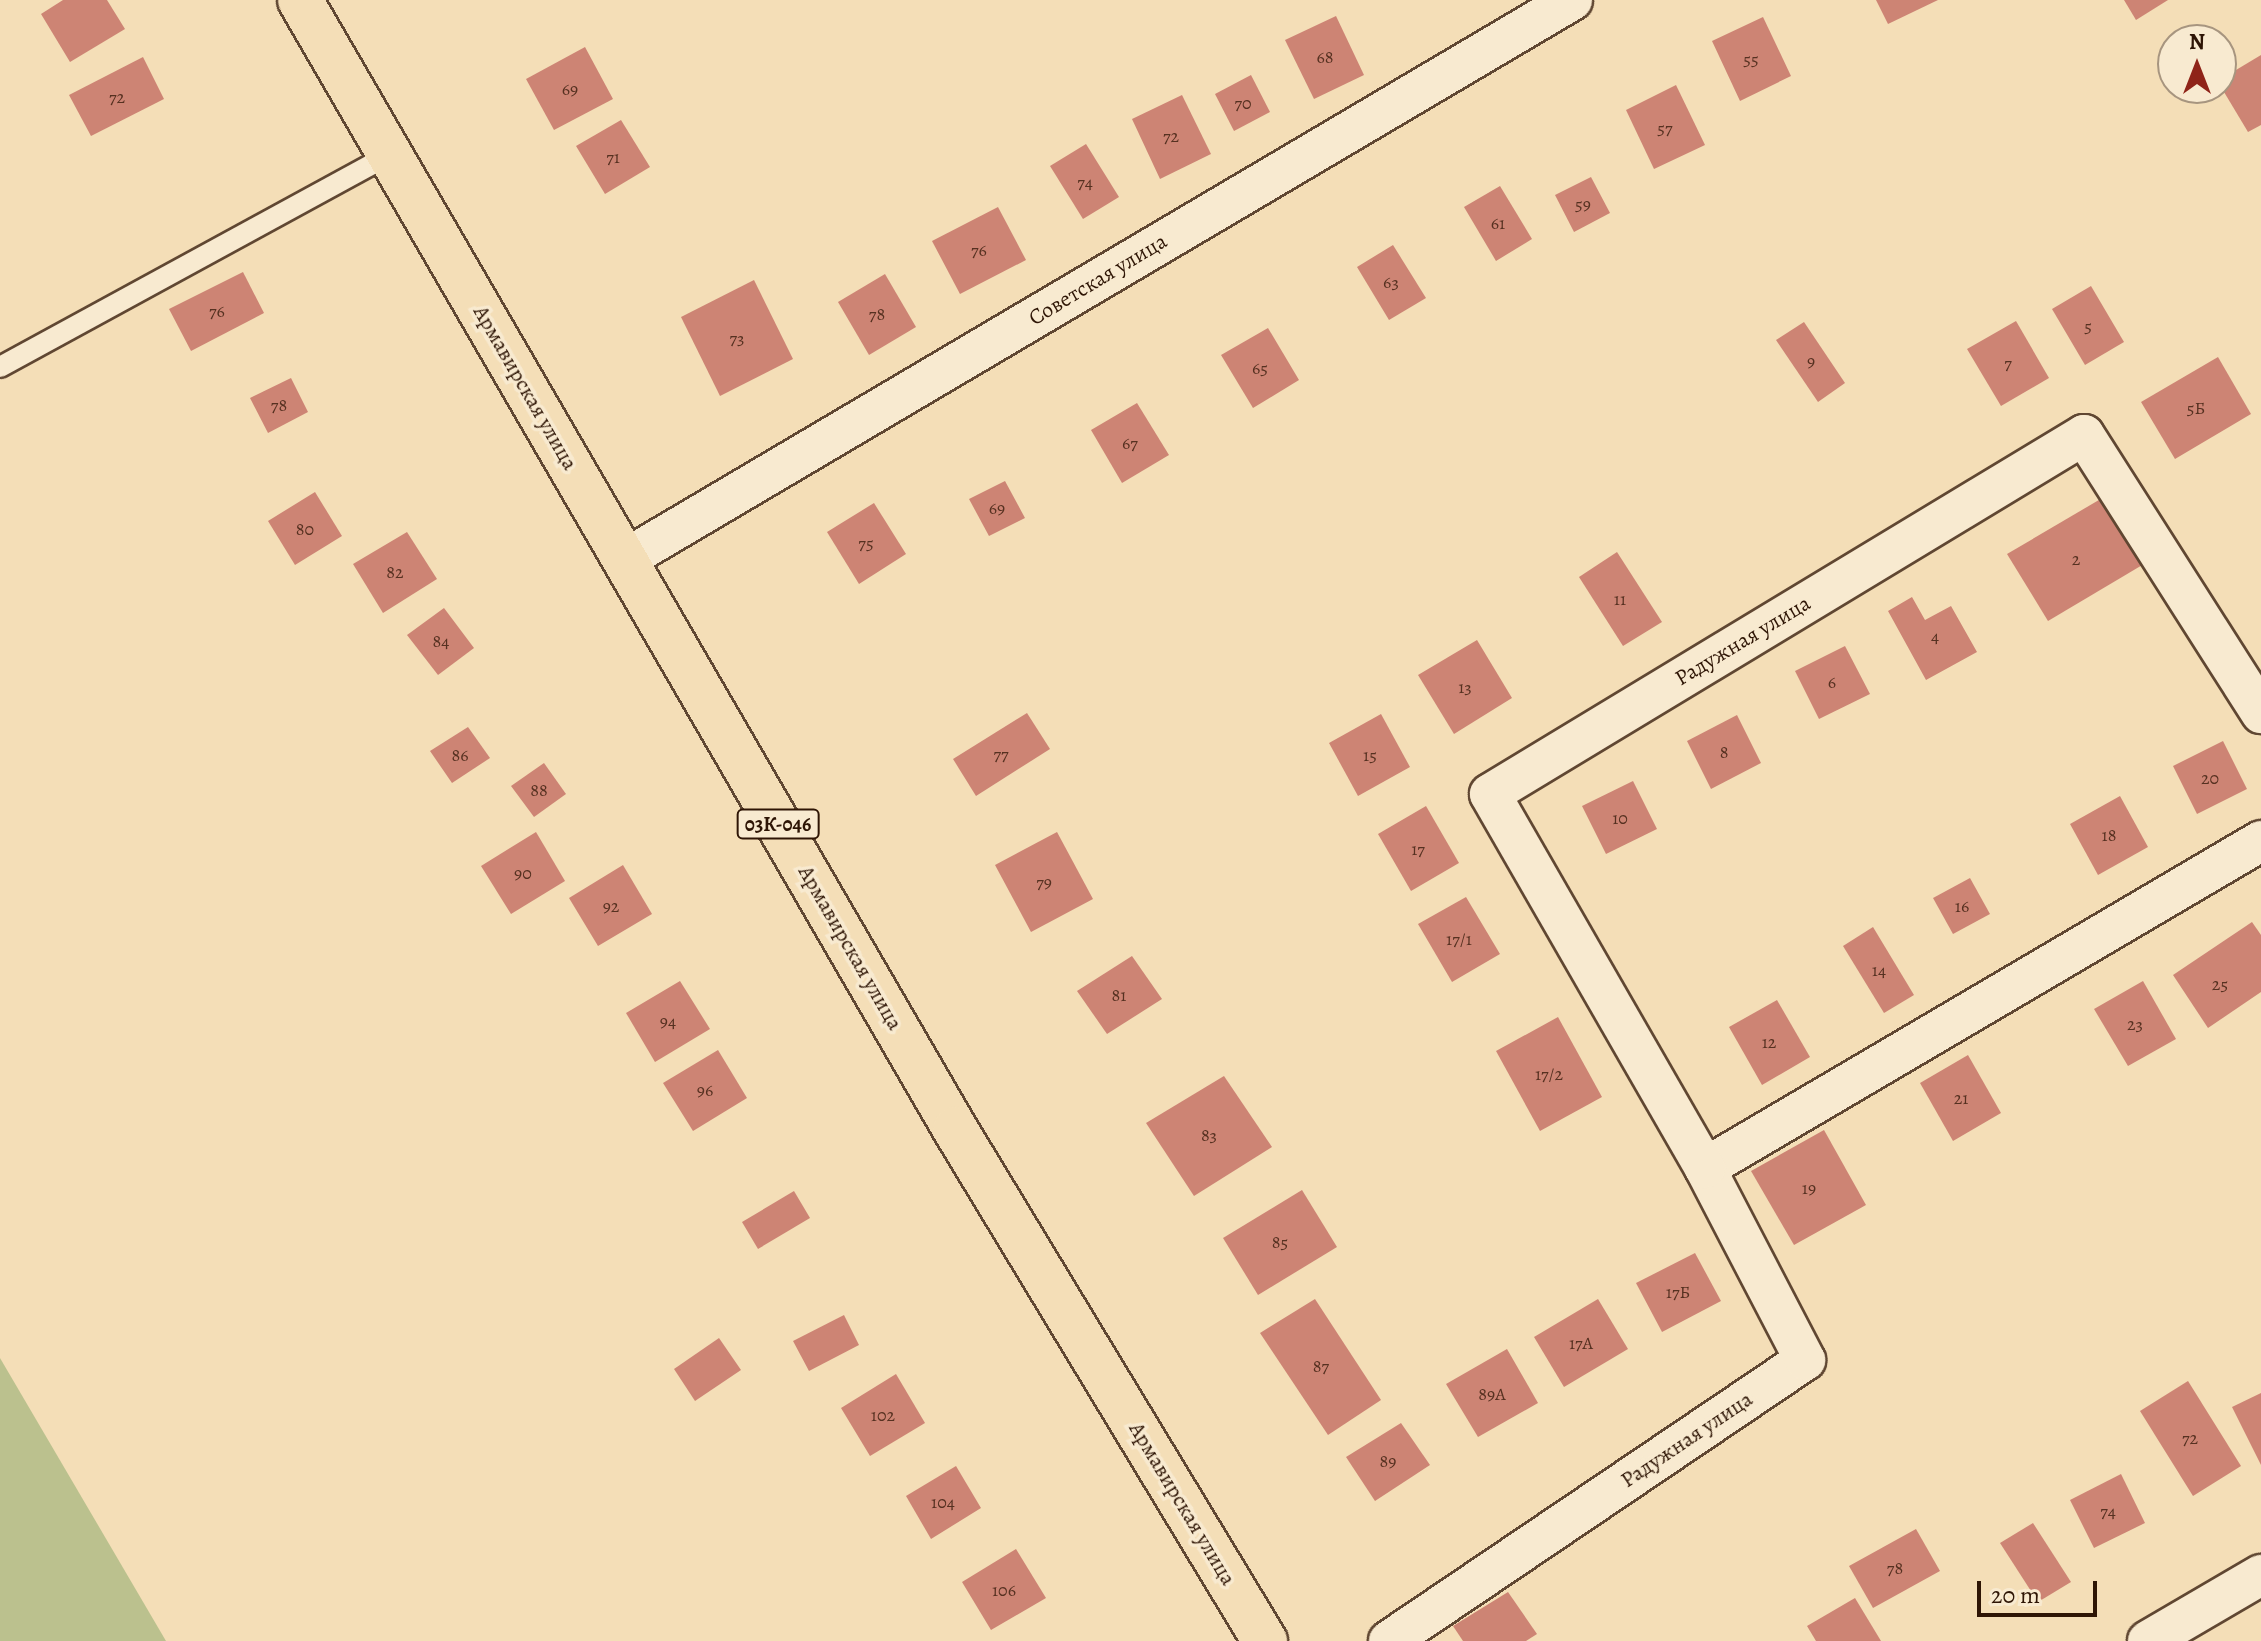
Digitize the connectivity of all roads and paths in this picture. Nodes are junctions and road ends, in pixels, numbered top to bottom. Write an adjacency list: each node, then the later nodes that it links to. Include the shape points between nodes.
1 (300, 0): 3 (main road, Армавирская улица / 03К-046)
2 (1572, 0): 5 (street, Советская улица)
3 (390, 154): 4 (lane); 5 (main road, Армавирская улица / 03К-046)
4 (0, 367)
5 (624, 560): 10 (main road, Армавирская улица / 03К-046, via 947,1116)
6 (2261, 713): 8 (street, Радужная улица, via 2084,435 1490,794)
7 (2261, 841): 8 (street)
8 (1705, 1168): 11 (street, Радужная улица, via 1805,1360)
9 (2261, 1575): 12 (street)
10 (1265, 1641)
11 (1389, 1641)
12 (2148, 1641)

